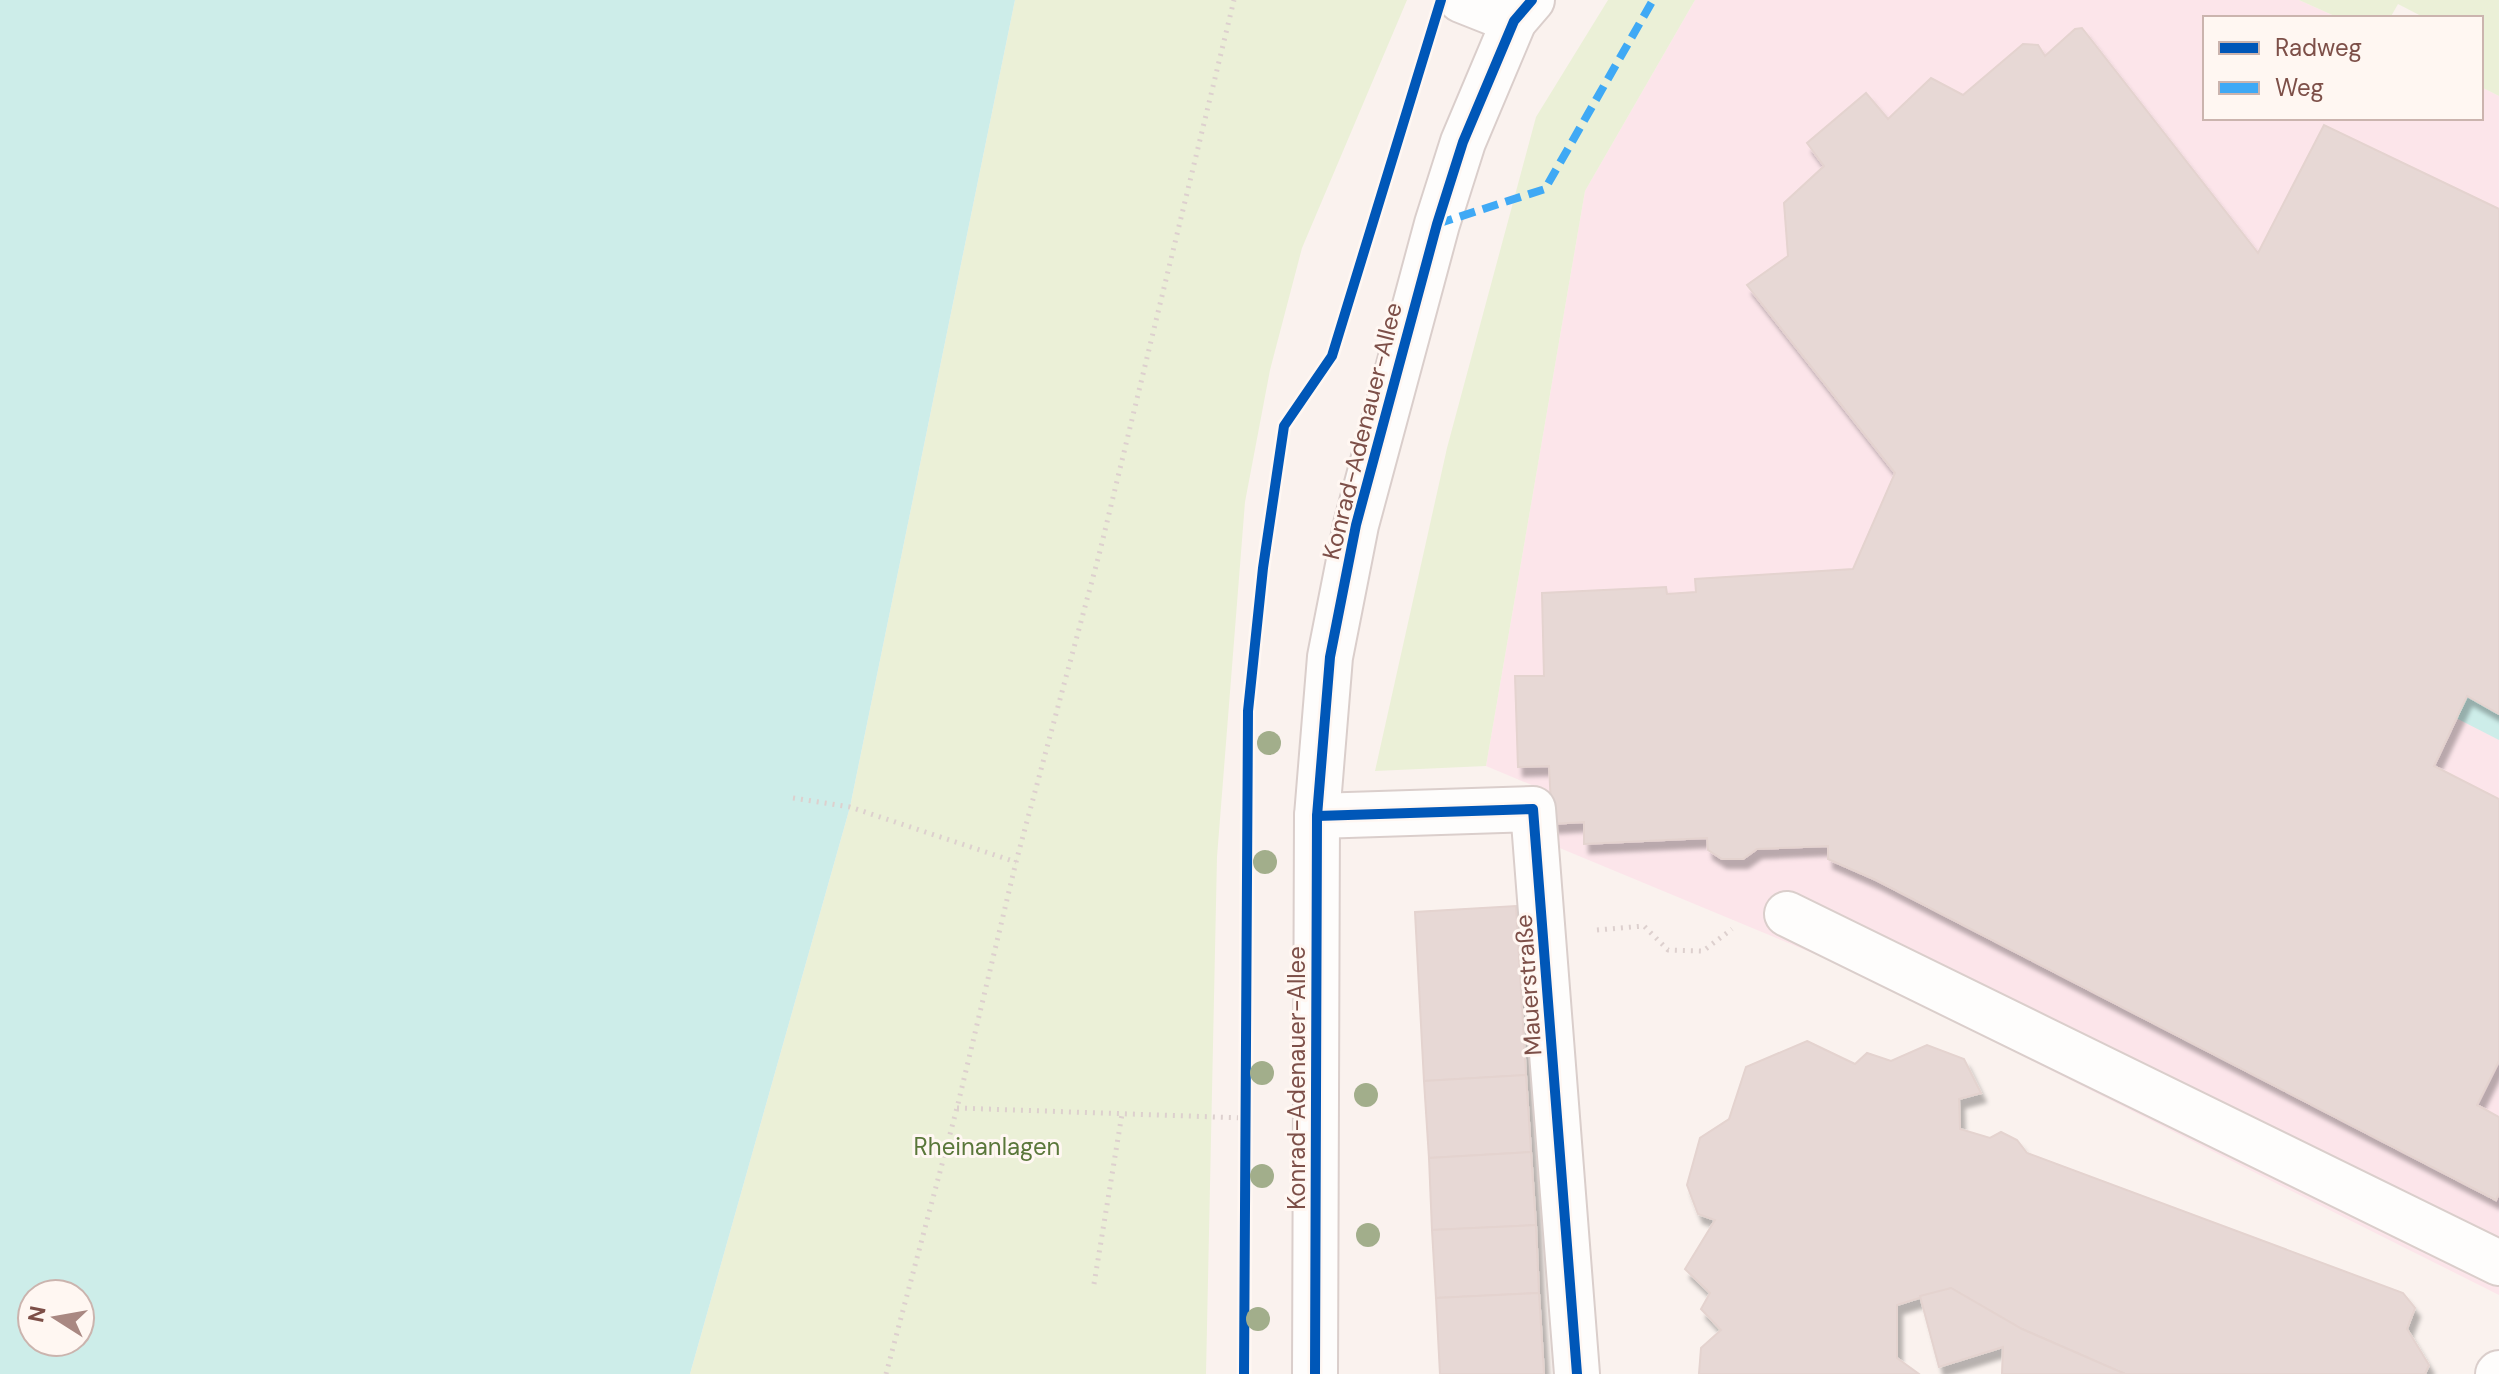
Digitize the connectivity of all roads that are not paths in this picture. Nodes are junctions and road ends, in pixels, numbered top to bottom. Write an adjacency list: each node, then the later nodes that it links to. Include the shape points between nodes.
1 (1461, 0): 2 (street)
2 (1523, 10): 3 (street, Konrad-Adenauer-Allee, via 1463,142 1356,525 1330,657)
3 (1317, 816): 6 (street, Konrad-Adenauer-Allee); 7 (street, Mauerstraße, via 1533,809)
4 (1787, 914): 5 (street)
5 (2499, 1263)
6 (1315, 1374)
7 (1577, 1374)

